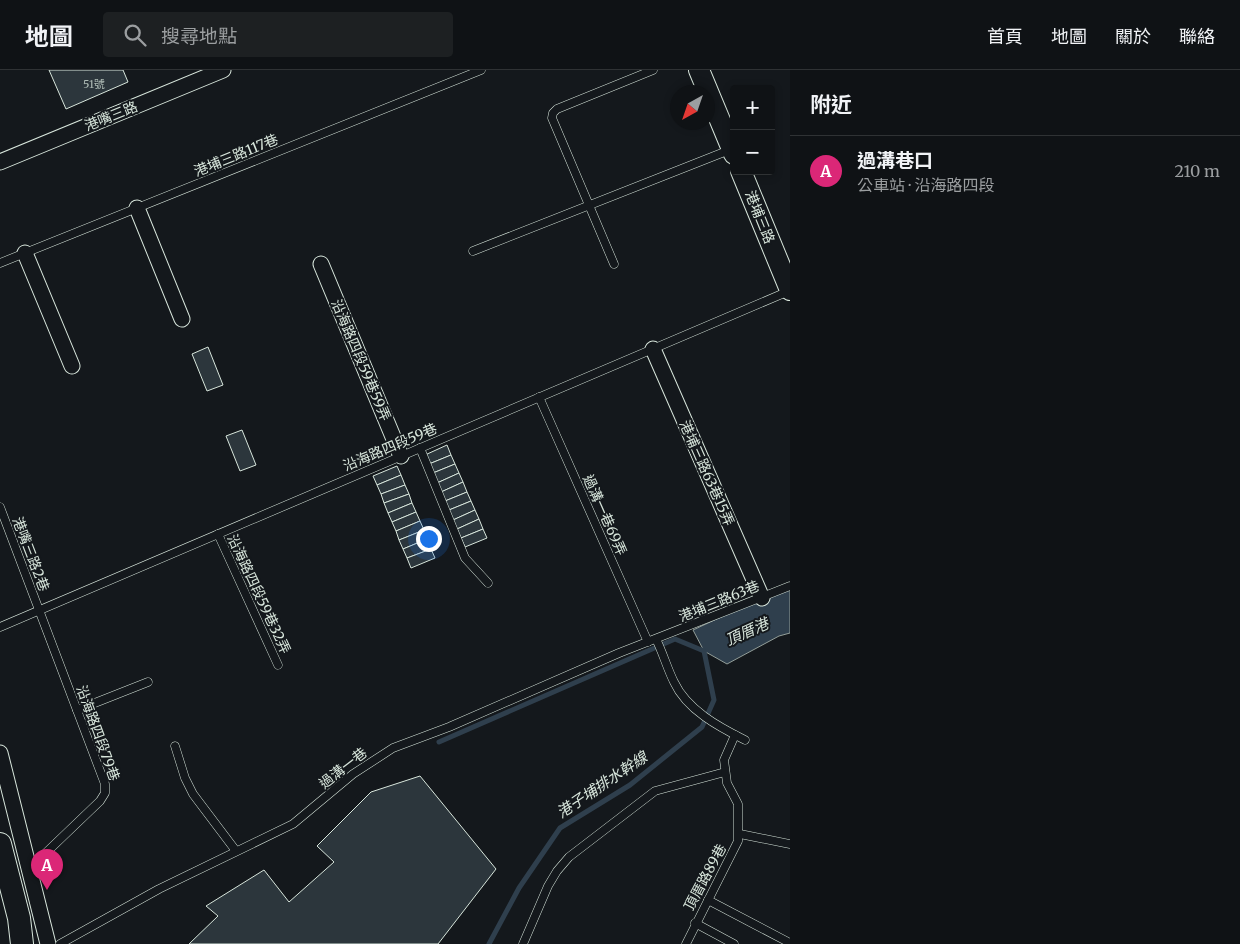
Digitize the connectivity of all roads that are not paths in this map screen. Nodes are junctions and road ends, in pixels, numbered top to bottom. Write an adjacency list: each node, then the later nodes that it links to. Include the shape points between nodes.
1 (223, 70): 7 (street, 港嘴三路)
2 (481, 70): 10 (lane, 港埔三路117巷)
3 (653, 70): 9 (lane, via 552,113)
4 (699, 70): 5 (street)
5 (730, 144)
6 (730, 152): 9 (lane)
7 (0, 162)
8 (743, 175): 16 (street, 港埔三路)
9 (588, 205): 11 (lane); 15 (lane)
10 (137, 208): 12 (lane, 港埔三路117巷); 17 (street)
11 (472, 251)
12 (25, 253): 13 (lane, 港埔三路117巷); 19 (street)
13 (0, 262)
14 (321, 264): 22 (street, 沿海路四段59巷59弄)
15 (614, 264)
16 (790, 291): 18 (lane, 沿海路四段59巷)
17 (182, 319)
18 (653, 349): 20 (lane, 沿海路四段59巷); 27 (street, 港埔三路63巷15弄)
19 (72, 366)
20 (539, 398): 21 (lane, 沿海路四段59巷); 30 (lane, 過溝一巷69弄)
21 (420, 448): 22 (lane, 沿海路四段59巷); 25 (lane, via 465,558)
22 (401, 456): 24 (lane, 沿海路四段59巷)
23 (0, 507): 28 (lane, 港嘴三路2巷)
24 (218, 534): 28 (lane, 沿海路四段59巷); 32 (lane, 沿海路四段59巷32弄)
25 (488, 583)
26 (790, 586): 27 (lane, 港埔三路63巷)
27 (762, 598): 31 (lane, 港埔三路63巷)
28 (39, 611): 29 (lane, 沿海路四段59巷); 34 (lane, 沿海路四段79巷)
29 (0, 627)
30 (648, 642): 31 (lane, 過溝一巷); 43 (lane, 過溝一巷, via 393,748 353,774 292,824)
31 (658, 642): 35 (lane, via 674,683 684,698)
32 (278, 665)
33 (148, 682): 34 (lane)
34 (77, 710): 44 (lane, 沿海路四段79巷, via 105,784 105,793)
35 (735, 735): 36 (lane); 39 (lane, 頂厝路89巷, via 724,760)
36 (745, 740)
37 (175, 746): 43 (lane, via 193,794)
38 (0, 753): 44 (street)
39 (726, 772): 40 (lane, 頂厝路89巷, via 727,783 738,804); 51 (lane, via 655,791 569,857 548,886)
40 (740, 834): 42 (lane); 45 (lane, 頂厝路89巷)
41 (0, 844): 48 (main road, via 19,918)
42 (790, 844)
43 (236, 851): 50 (lane, 過溝一巷, via 143,897)
44 (30, 868): 49 (street)
45 (708, 900): 46 (lane, 頂厝路89巷); 47 (lane)
46 (696, 923): 52 (lane, 頂厝路89巷); 53 (lane)
47 (790, 943)
48 (22, 944)
49 (48, 944)
50 (60, 944)
51 (523, 944)
52 (686, 944)
53 (734, 944)

